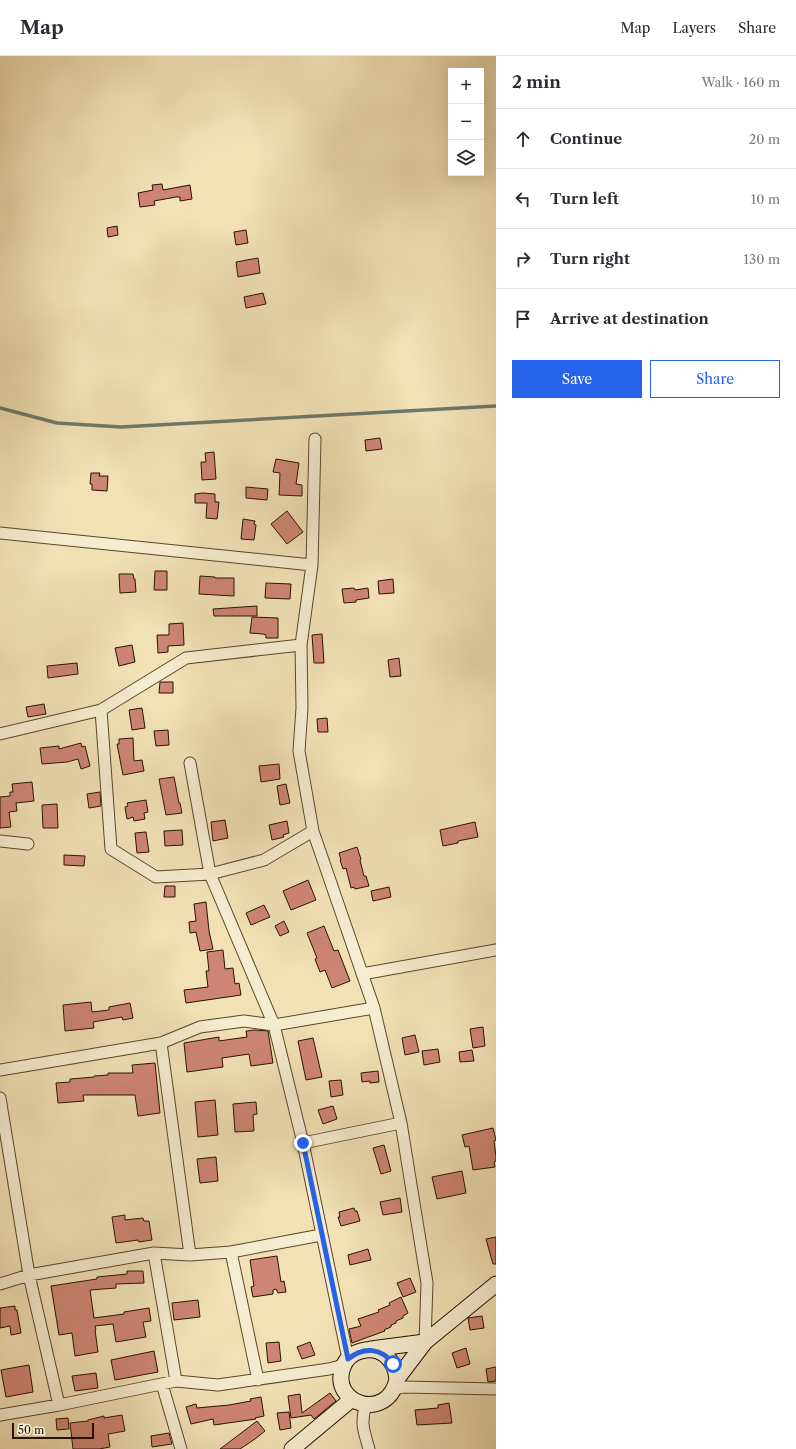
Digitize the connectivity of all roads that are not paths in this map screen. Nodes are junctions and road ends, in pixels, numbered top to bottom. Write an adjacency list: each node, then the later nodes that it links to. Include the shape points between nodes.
1 (315, 439): 3 (street)
2 (0, 533): 3 (street)
3 (312, 564): 4 (street)
4 (302, 645): 5 (street, via 186,658); 8 (street, via 302,708 298,751)
5 (101, 710): 6 (street); 11 (street, via 111,848 156,877)
6 (0, 734)
7 (190, 764): 11 (street)
8 (313, 831): 11 (street, via 264,860); 13 (street)
9 (0, 841): 10 (street)
10 (28, 844)
11 (210, 874): 15 (street)
12 (496, 950): 13 (street)
13 (362, 974): 14 (street)
14 (374, 1008): 15 (street); 19 (street)
15 (274, 1024): 16 (street, via 244,1021 200,1027); 20 (street)
16 (161, 1043): 17 (street); 24 (street)
17 (0, 1070)
18 (0, 1098): 25 (street)
19 (401, 1122): 20 (street); 28 (street, via 427,1283)
20 (303, 1143): 21 (street)
21 (321, 1235): 22 (street); 30 (street)
22 (232, 1252): 24 (street); 31 (street)
23 (154, 1253): 24 (street); 25 (street); 32 (street)
24 (190, 1255)
25 (30, 1275): 26 (street); 37 (street)
26 (0, 1284)
27 (496, 1284): 28 (street)
28 (425, 1342): 29 (street); 34 (street)
29 (368, 1350): 30 (street, via 354,1354); 34 (street, via 376,1350 389,1358 396,1371)
30 (346, 1362): 31 (street, via 329,1369); 36 (street, via 342,1372 343,1387)
31 (258, 1380): 32 (street, via 218,1385)
32 (176, 1381): 33 (street)
33 (162, 1384): 37 (street); 39 (street)
34 (395, 1384): 35 (street, via 404,1387); 36 (street, via 387,1398 380,1402)
35 (496, 1389)
36 (359, 1402): 40 (street); 41 (street)
37 (59, 1406): 38 (street)
38 (0, 1415)
39 (181, 1449)
40 (292, 1449)
41 (369, 1449)

